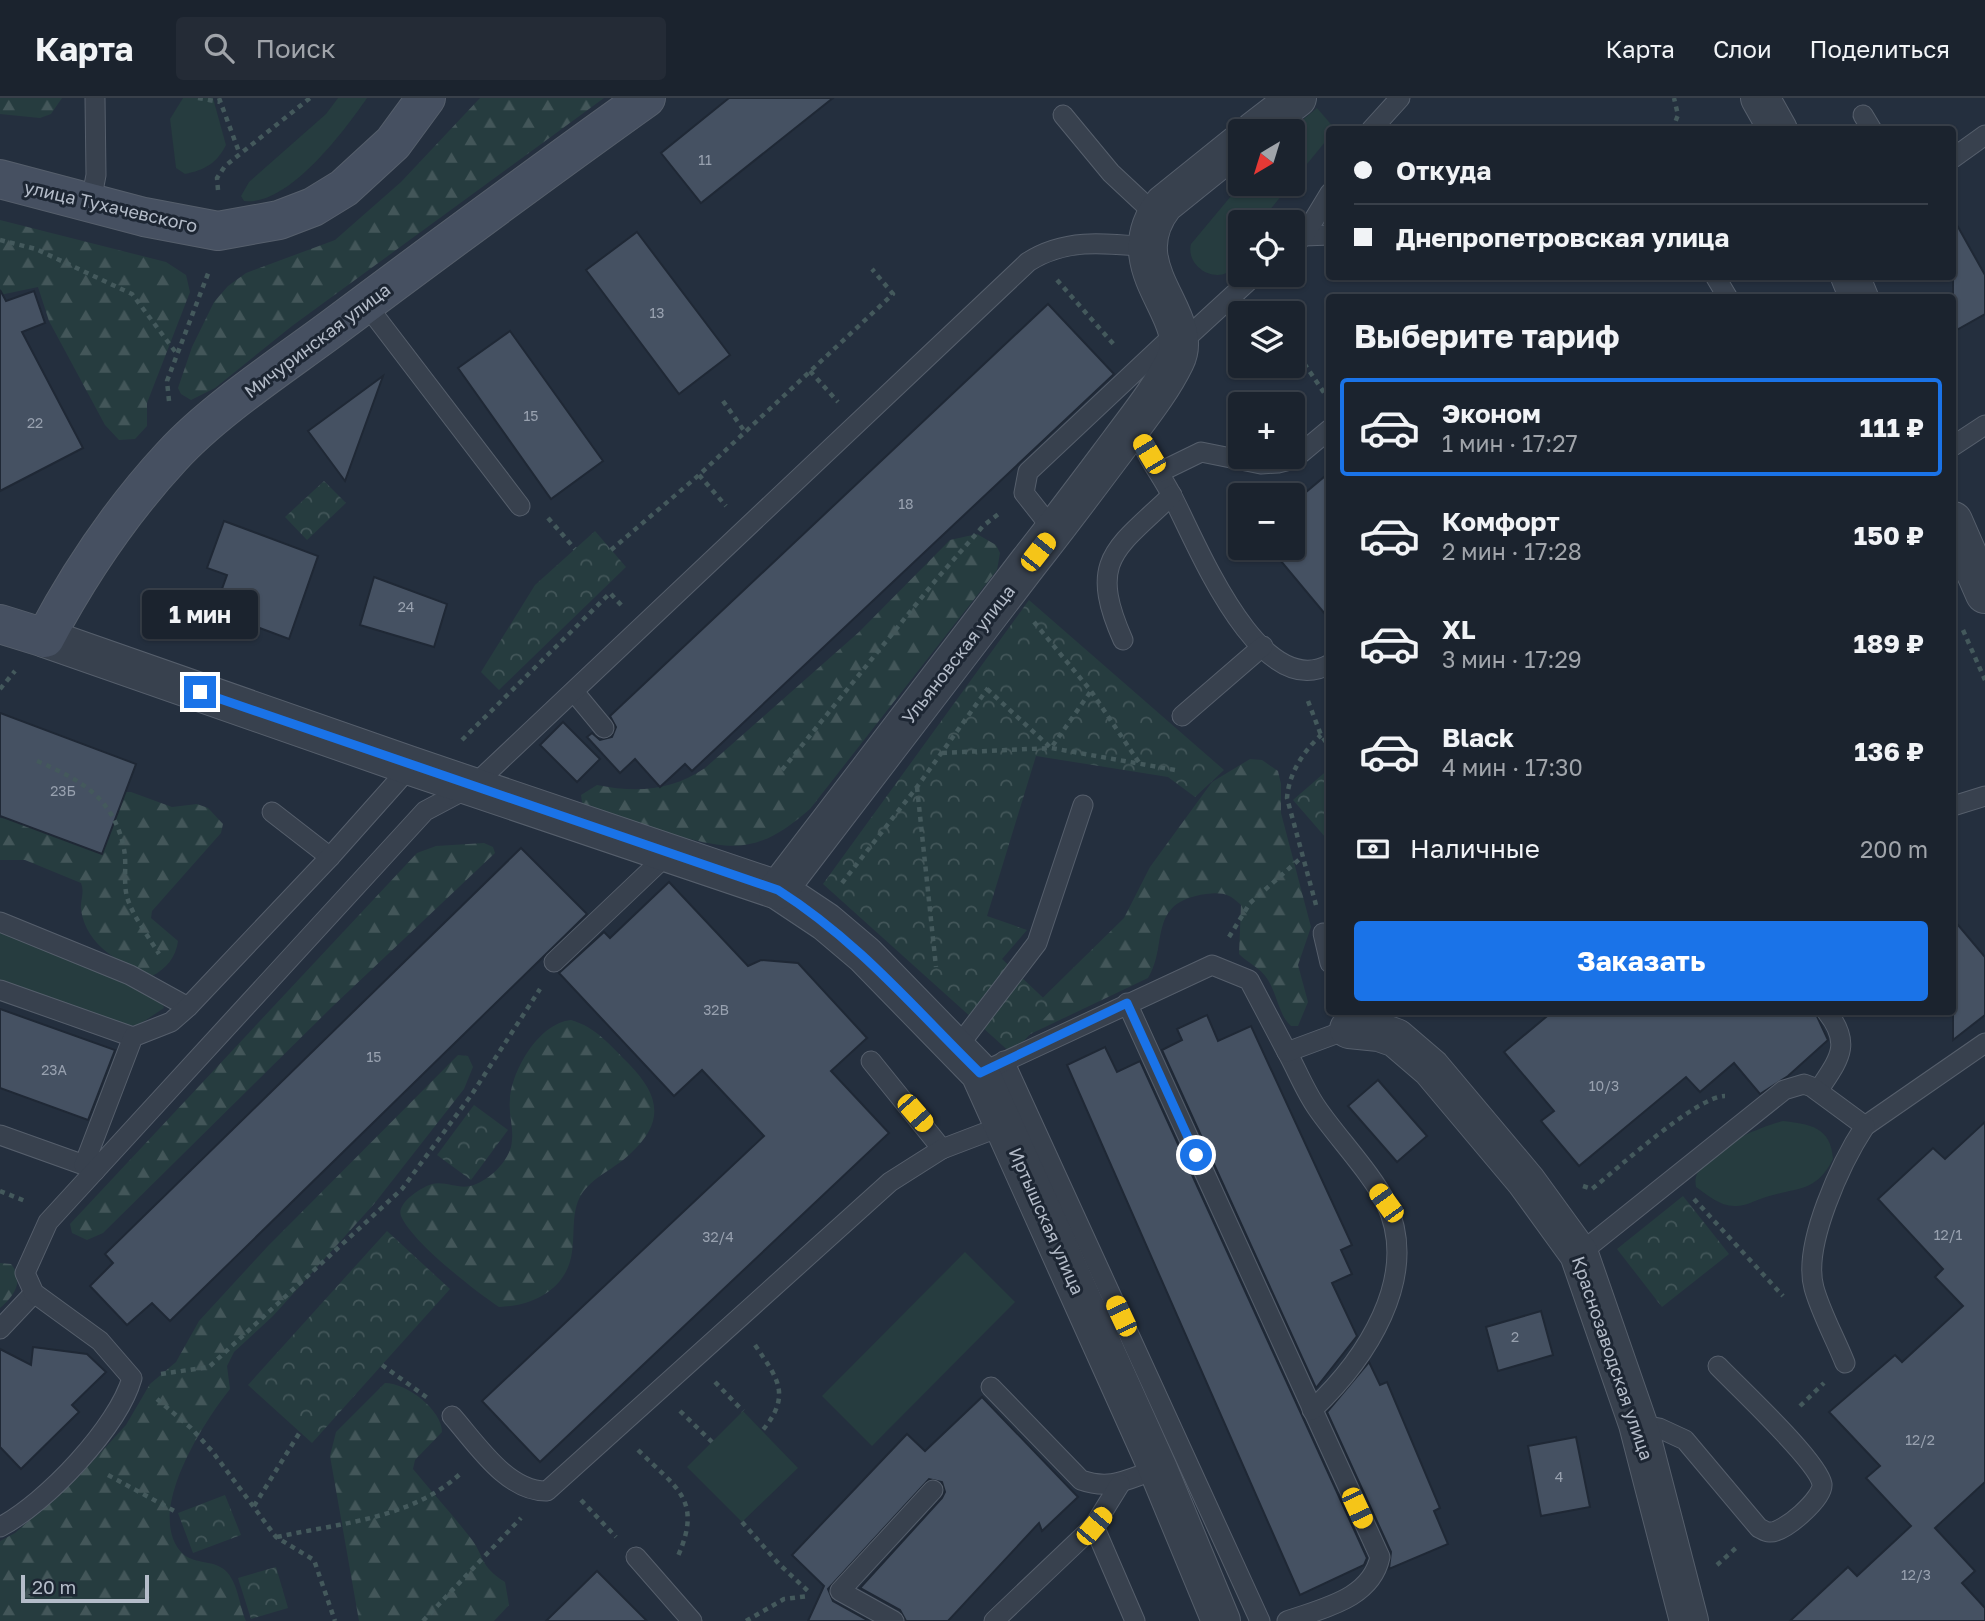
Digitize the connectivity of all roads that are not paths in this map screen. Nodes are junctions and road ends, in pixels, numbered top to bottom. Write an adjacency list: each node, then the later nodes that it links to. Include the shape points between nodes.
1 (95, 98): 16 (lane, via 96,175)
2 (426, 98): 16 (street, улица Тухачевского, via 393,143 345,188 279,220 218,231 144,218)
3 (646, 98): 22 (street, Мичуринская улица)
4 (1297, 98): 8 (street)
5 (1401, 98): 9 (lane)
6 (1760, 98): 10 (street)
7 (1063, 116): 18 (lane)
8 (1270, 119)
9 (1375, 126)
10 (1776, 126)
11 (1985, 135): 13 (lane)
12 (1228, 152): 18 (street, via 1164,204)
13 (1956, 156)
14 (0, 180): 16 (street, улица Тухачевского)
15 (1326, 198): 17 (lane)
16 (91, 202)
17 (1305, 230)
18 (1152, 231): 23 (street, via 1151,271); 39 (lane, via 1064,247 1036,257 856,421)
19 (1326, 236): 20 (lane)
20 (1305, 239)
21 (1240, 287): 23 (lane)
22 (365, 303): 30 (lane); 35 (street, Мичуринская улица, via 174,453 119,517)
23 (1179, 337): 24 (street, Ульяновская улица, via 1176,361); 32 (lane, via 1135,369 1028,472 1024,493)
24 (1136, 421): 28 (lane, via 1138,436); 32 (street, Ульяновская улица)
25 (1985, 425): 27 (lane)
26 (1326, 432): 28 (lane, via 1294,459 1278,463 1201,452)
27 (1956, 444)
28 (1160, 472): 29 (lane)
29 (1172, 495): 36 (lane, via 1122,543 1107,565 1107,592); 37 (lane, via 1227,607)
30 (520, 506)
31 (1956, 528): 33 (street)
32 (1054, 531): 50 (street, Ульяновская улица)
33 (1985, 594)
34 (0, 624): 35 (street)
35 (45, 638): 42 (street, Иртышская улица)
36 (1124, 640)
37 (1263, 646): 38 (lane, via 1297,671); 40 (lane)
38 (1326, 666)
39 (575, 693): 41 (lane); 43 (lane)
40 (1182, 716)
41 (604, 729)
42 (421, 769): 43 (street, Иртышская улица); 49 (lane)
43 (474, 785): 48 (street, Иртышская улица); 70 (lane, via 425,811)
44 (1985, 796): 46 (lane)
45 (1083, 805): 64 (lane, via 1037,943)
46 (1956, 805)
47 (272, 812): 49 (lane)
48 (671, 851): 50 (street, Иртышская улица); 54 (lane)
49 (330, 857): 57 (lane)
50 (778, 890): 64 (street, Иртышская улица, via 826,922 907,995 921,1014)
51 (0, 922): 57 (lane, via 130,975)
52 (1324, 933): 53 (lane)
53 (1326, 943)
54 (554, 961)
55 (0, 990): 60 (lane)
56 (1127, 1003): 62 (lane, via 1212,965 1249,980); 64 (lane); 77 (lane)
57 (188, 1007): 60 (lane, via 171,1022)
58 (1829, 1015): 65 (lane, via 1841,1036 1842,1054)
59 (1348, 1020): 62 (lane); 71 (street, Краснозаводская улица, via 1396,1038 1431,1068 1527,1181)
60 (133, 1037): 70 (lane)
61 (1985, 1043): 67 (lane)
62 (1287, 1052): 77 (lane, via 1315,1106 1386,1203 1396,1245 1392,1283 1377,1329 1354,1366)
63 (871, 1061): 69 (lane)
64 (980, 1061): 66 (street, Иртышская улица); 91 (lane)
65 (1818, 1091): 67 (lane); 71 (lane, via 1804,1084 1784,1090)
66 (1005, 1125): 69 (lane); 80 (street, Иртышская улица)
67 (1865, 1126): 74 (lane, via 1846,1154 1813,1251 1814,1287)
68 (0, 1135): 70 (lane)
69 (942, 1149): 78 (lane, via 890,1182 554,1485 522,1487)
70 (90, 1168): 72 (lane, via 48,1222 31,1255 25,1273)
71 (1579, 1254): 79 (street, Краснозаводская улица)
72 (34, 1293): 73 (lane); 84 (lane, via 100,1341 132,1378 127,1398 81,1457)
73 (0, 1329)
74 (1845, 1363)
75 (1718, 1366): 79 (lane, via 1817,1472 1822,1493 1780,1530 1759,1528 1685,1440)
76 (991, 1387): 81 (lane, via 1081,1480)
77 (1312, 1410): 92 (lane, via 1380,1557 1368,1584 1343,1600)
78 (452, 1416)
79 (1638, 1424): 93 (street, Краснозаводская улица)
80 (1158, 1469): 81 (lane); 90 (street, Иртышская улица)
81 (1120, 1484): 83 (lane)
82 (933, 1490): 87 (lane, via 840,1591)
83 (1094, 1526): 88 (lane); 89 (lane)
84 (0, 1527)
85 (636, 1557): 86 (lane)
86 (692, 1621)
87 (894, 1621)
88 (994, 1621)
89 (1135, 1621)
90 (1221, 1621)
91 (1260, 1621)
92 (1287, 1621)
93 (1689, 1621)

